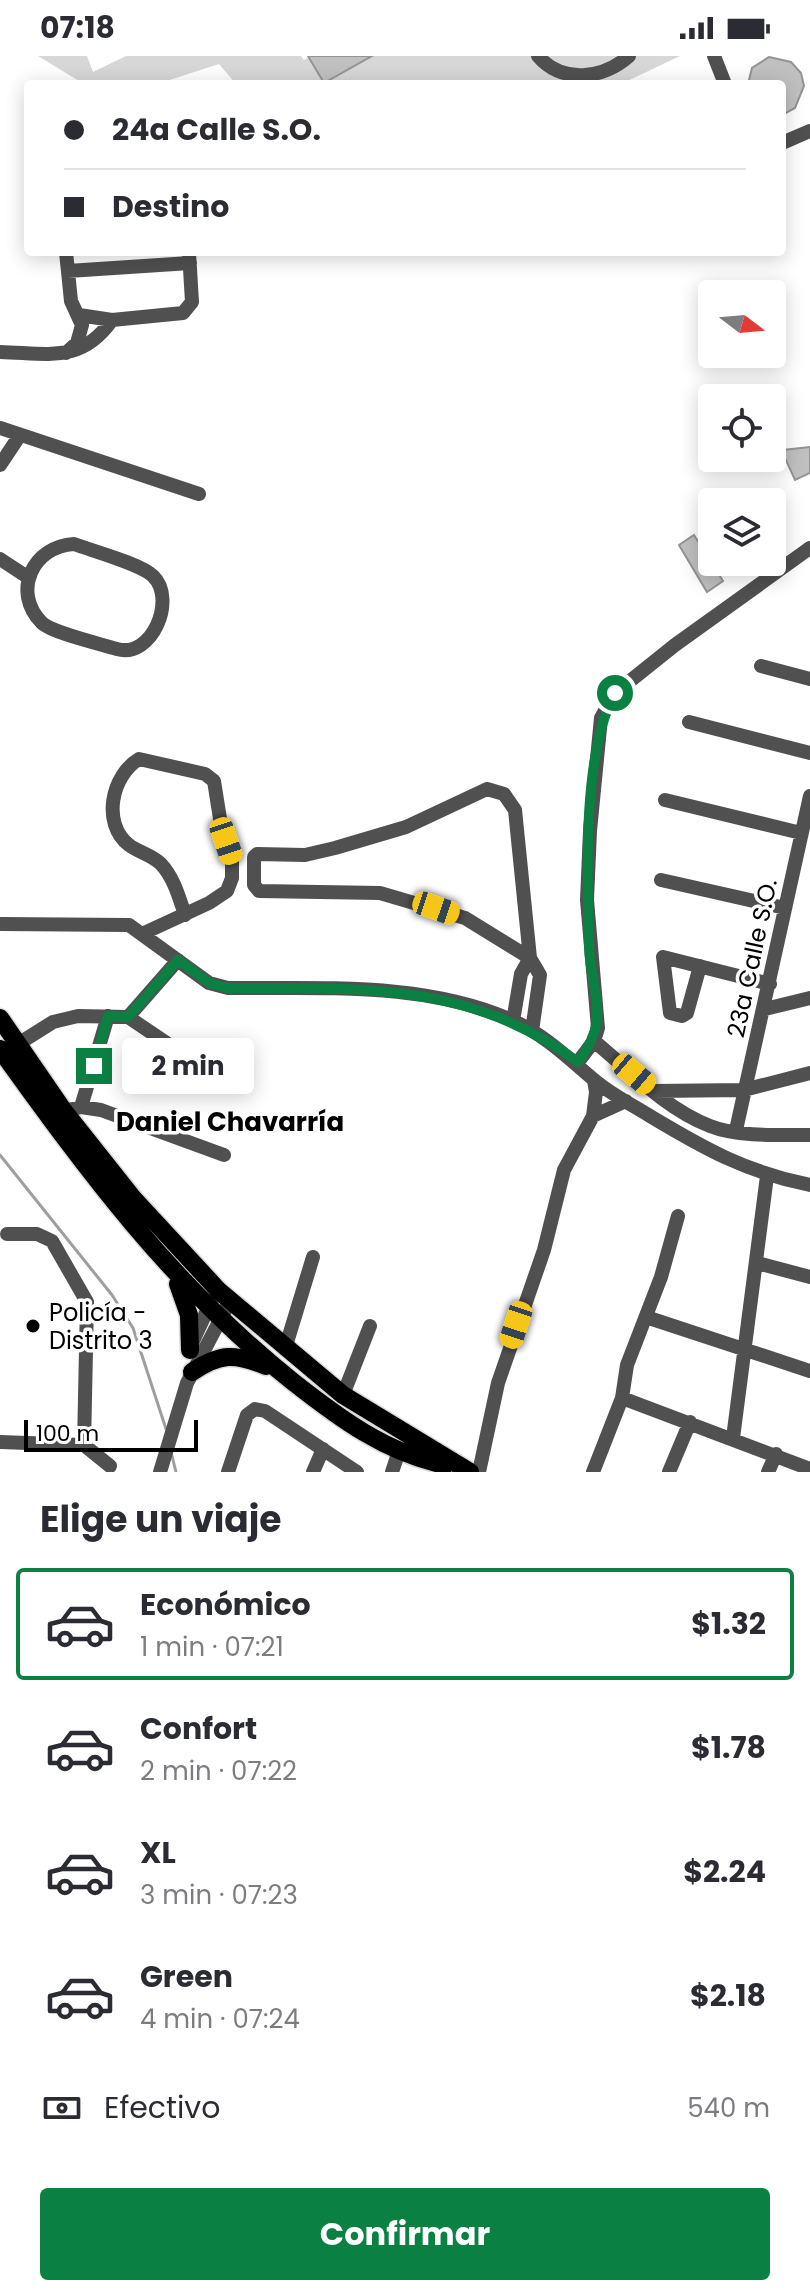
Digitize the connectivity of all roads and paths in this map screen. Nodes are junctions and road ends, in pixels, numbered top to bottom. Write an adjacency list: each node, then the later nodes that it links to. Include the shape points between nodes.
1 (538, 56): 2 (street, via 561,73 582,76 604,73)
2 (629, 56)
3 (714, 56): 4 (street)
4 (723, 80)
5 (810, 131): 6 (street)
6 (786, 141)
7 (66, 256): 9 (street)
8 (189, 258): 9 (street); 11 (street, via 192,302 183,313)
9 (68, 271): 10 (street, via 71,301)
10 (79, 315): 11 (street); 13 (street, via 81,334)
11 (112, 320): 13 (street, via 83,350)
12 (0, 352): 13 (street)
13 (66, 353)
14 (0, 428): 15 (street)
15 (20, 435): 16 (street); 17 (street)
16 (0, 465)
17 (199, 494)
18 (810, 548): 45 (street, via 615,693 601,718 587,900 598,1011)
19 (0, 559): 20 (street)
20 (29, 578): 20 (street, via 45,551 74,544 152,574 161,588 159,619 138,649 122,651 43,624 31,605)
21 (761, 666): 22 (street)
22 (810, 679)
23 (689, 722): 24 (street)
24 (810, 753)
25 (810, 796): 27 (street, 23a Calle S.O.)
26 (665, 800): 27 (street)
27 (801, 833): 28 (street, 23a Calle S.O.)
28 (802, 863): 30 (street, 23a Calle S.O.)
29 (661, 880): 30 (street)
30 (785, 908): 37 (street, 23a Calle S.O.)
31 (185, 915): 31 (street, via 227,891 232,878 214,781 205,774 139,759 114,793 118,831 127,844 160,862 173,880); 33 (street)
32 (0, 924): 33 (street, via 111,923)
33 (144, 933): 35 (street)
34 (530, 958): 34 (street, via 515,810 496,790 479,791 406,827 335,848 254,857 254,885 259,891 343,891 404,899 465,918); 43 (street, via 521,974); 44 (street, via 540,975)
35 (178, 960): 41 (street); 43 (street, via 209,983 228,988 408,993)
36 (700, 966): 37 (street)
37 (770, 984): 39 (street, 23a Calle S.O.)
38 (810, 998): 39 (street)
39 (765, 1009): 51 (street, 23a Calle S.O.)
40 (108, 1016): 41 (street); 46 (street, via 53,1022); 54 (street)
41 (128, 1017): 49 (street, via 174,1048)
42 (0, 1018): 46 (main road)
43 (513, 1021): 44 (street)
44 (532, 1031): 47 (street)
45 (594, 1041): 47 (street); 52 (street)
46 (6, 1050): 54 (main road); 65 (main road, via 119,1212)
47 (578, 1062): 50 (street)
48 (810, 1073): 51 (street)
49 (232, 1074)
50 (594, 1080): 53 (street); 55 (street)
51 (744, 1090): 52 (street); 56 (street, 23a Calle S.O.)
52 (654, 1091): 56 (street, via 713,1128)
53 (626, 1101): 55 (street); 59 (street, via 708,1152)
54 (73, 1109): 58 (street, via 128,1119); 67 (main road, via 171,1243)
55 (593, 1116): 88 (street, via 564,1170 544,1250)
56 (736, 1130): 57 (street)
57 (810, 1135)
58 (224, 1155)
59 (767, 1176): 60 (street); 64 (street)
60 (810, 1185)
61 (678, 1216): 69 (street)
62 (7, 1234): 82 (street, via 37,1234 52,1241 87,1302)
63 (313, 1257): 72 (street)
64 (757, 1263): 66 (street); 71 (street)
65 (172, 1271): 68 (main road); 73 (main road, via 189,1315)
66 (810, 1277)
67 (224, 1296): 68 (street); 72 (main road)
68 (213, 1313): 73 (street); 75 (main road); 76 (street)
69 (646, 1317): 71 (street); 78 (street, via 627,1365)
70 (370, 1326): 77 (street)
71 (745, 1348): 74 (street); 80 (street)
72 (285, 1349): 77 (main road)
73 (190, 1350): 76 (street)
74 (810, 1371)
75 (285, 1375): 76 (main road, via 234,1354 210,1360); 84 (main road, via 332,1412)
76 (189, 1378): 89 (street)
77 (343, 1395): 88 (main road)
78 (622, 1398): 79 (street); 94 (street)
79 (690, 1422): 80 (street); 95 (street)
80 (733, 1438): 85 (street)
81 (0, 1442): 82 (street)
82 (84, 1445): 86 (street)
83 (323, 1449): 90 (street, via 255,1409 247,1415); 91 (street); 92 (street)
84 (399, 1451): 88 (main road); 93 (street)
85 (776, 1454): 87 (street); 96 (street)
86 (110, 1466)
87 (810, 1469)
88 (471, 1471)
89 (160, 1472)
90 (228, 1472)
91 (313, 1472)
92 (357, 1472)
93 (392, 1472)
94 (593, 1472)
95 (669, 1472)
96 (768, 1472)

